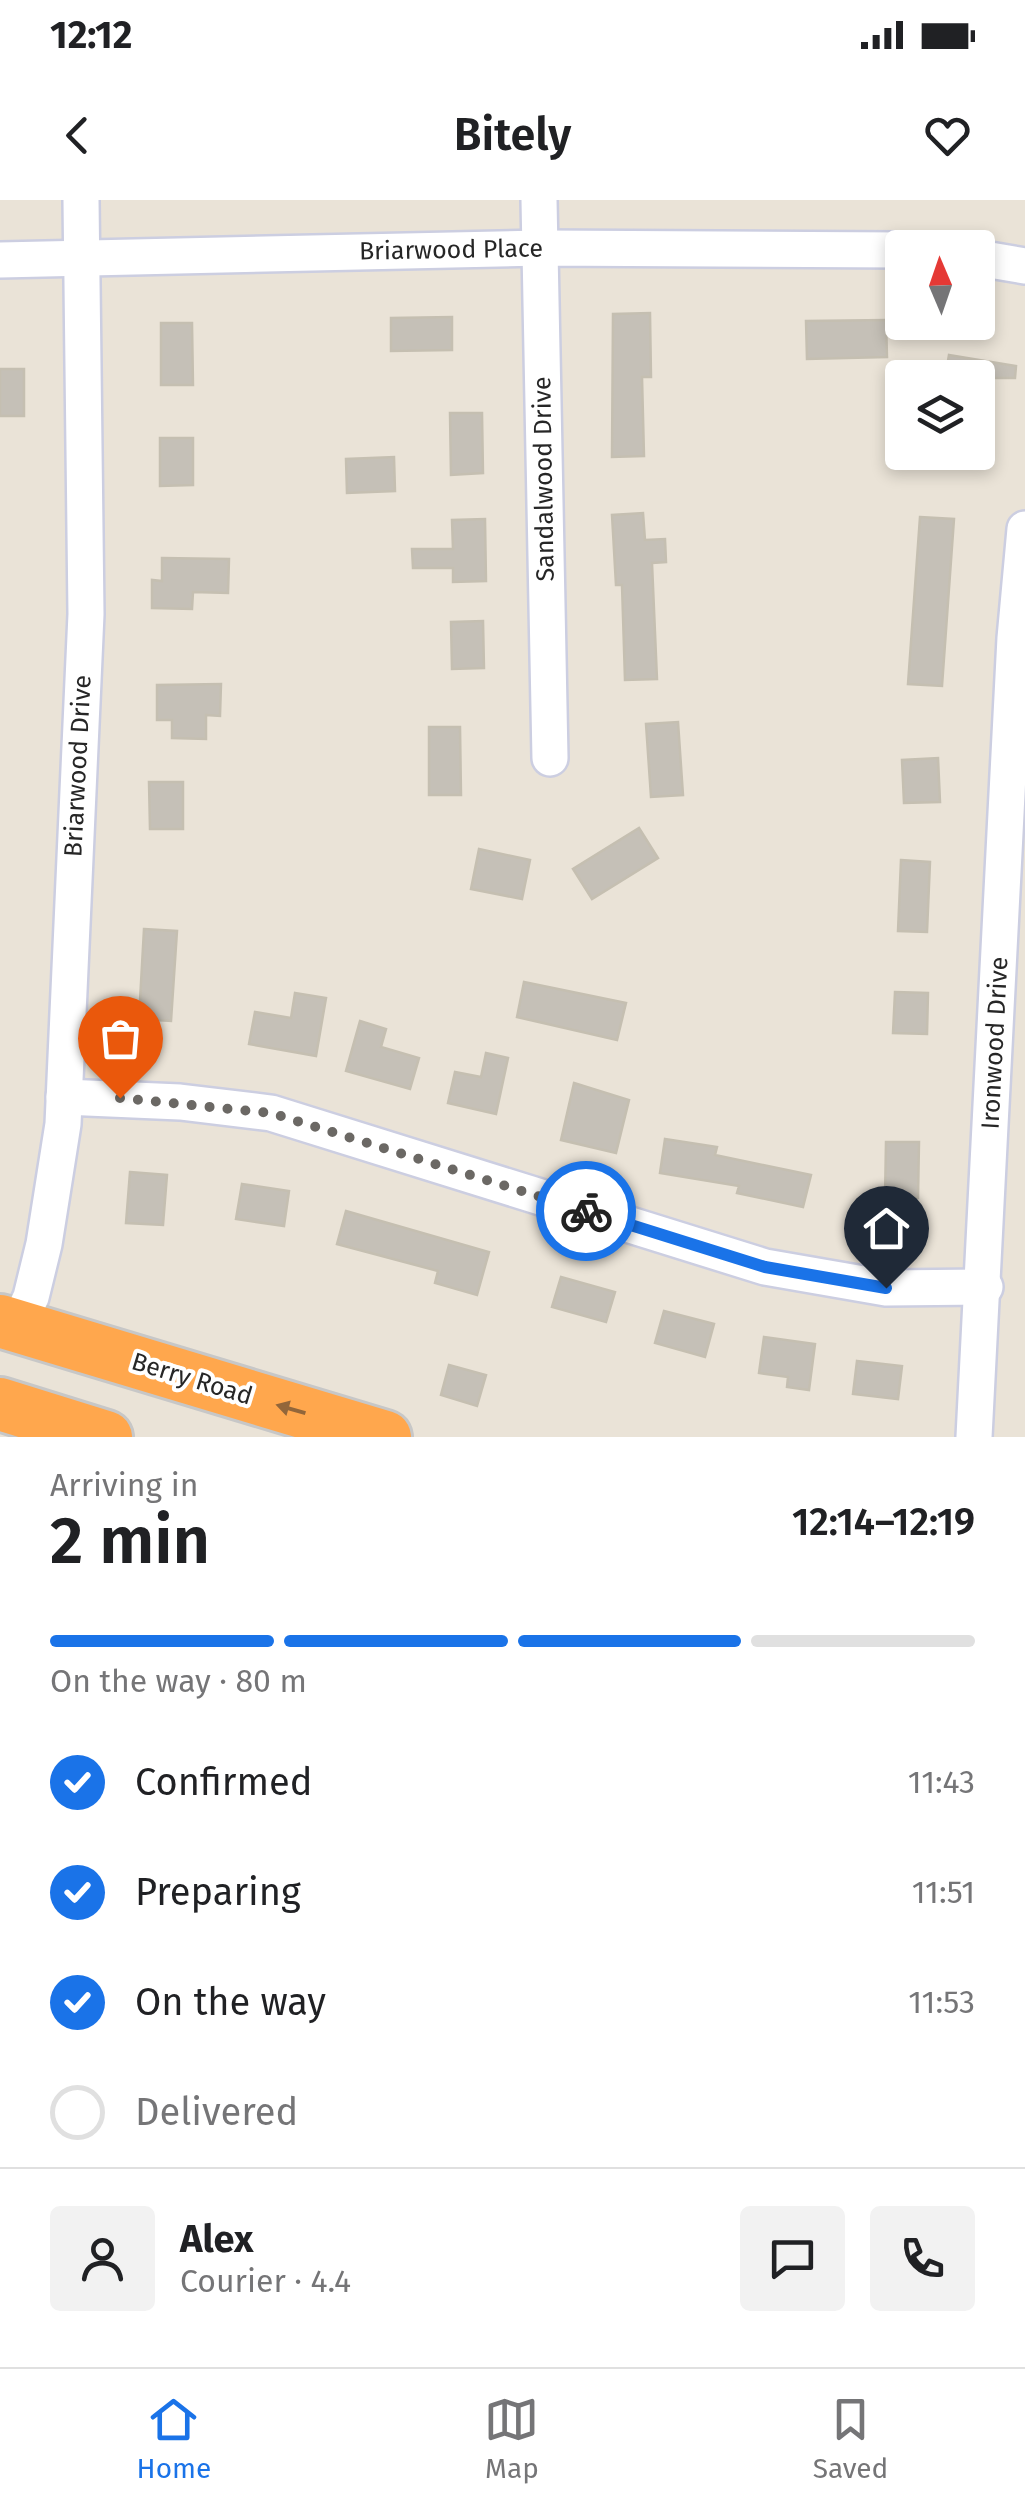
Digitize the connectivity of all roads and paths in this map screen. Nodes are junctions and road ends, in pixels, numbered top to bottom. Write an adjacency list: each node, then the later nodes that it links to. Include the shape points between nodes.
1 (82, 200): 5 (street, Briarwood Drive)
2 (539, 200): 3 (street, Sandalwood Drive)
3 (540, 248): 4 (street, Briarwood Place); 5 (street, Briarwood Place); 10 (street, Sandalwood Drive)
4 (885, 250)
5 (83, 258): 6 (street, Briarwood Place); 11 (street, Briarwood Drive, via 86,614)
6 (0, 260)
7 (995, 261): 8 (street)
8 (1025, 266)
9 (1025, 530): 12 (street, Ironwood Drive)
10 (550, 758)
11 (64, 1097): 12 (street, via 271,1113 765,1267 886,1288); 13 (street, Briarwood Drive, via 56,1182 31,1297)
12 (986, 1286): 17 (street, Ironwood Drive)
13 (6, 1333): 16 (highway, Berry Road, one-way to 13)
14 (0, 1404): 15 (highway)
15 (106, 1437)
16 (384, 1437)
17 (974, 1437)

